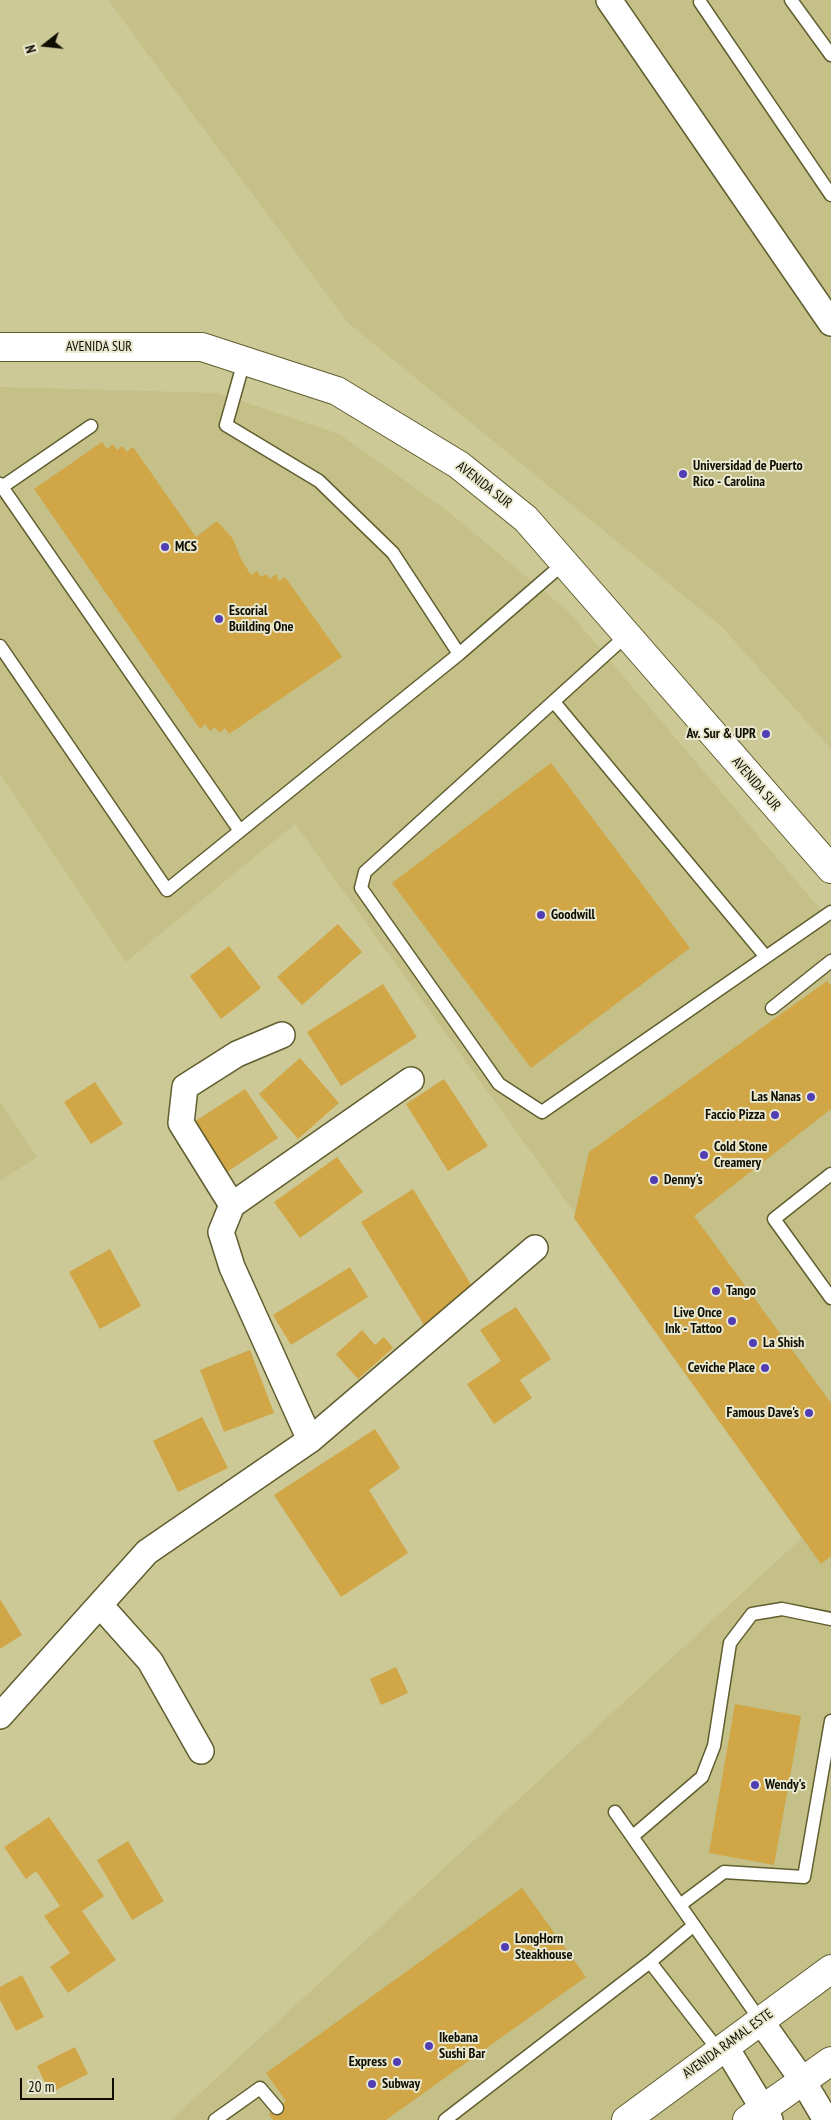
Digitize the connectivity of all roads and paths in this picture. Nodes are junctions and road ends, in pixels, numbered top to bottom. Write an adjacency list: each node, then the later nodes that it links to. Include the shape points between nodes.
1 (792, 0): 4 (lane)
2 (611, 1): 6 (street)
3 (700, 1): 5 (lane)
4 (831, 54)
5 (831, 195)
6 (831, 323)
7 (0, 347): 8 (street, AVENIDA SUR, via 202,347)
8 (244, 361): 11 (street, AVENIDA SUR, via 337,391 459,465 526,519); 14 (lane, via 226,426 319,481 393,553)
9 (91, 426): 10 (lane)
10 (1, 486): 16 (lane)
11 (564, 563): 12 (street, AVENIDA SUR); 14 (lane)
12 (627, 635): 15 (lane); 17 (street, AVENIDA SUR)
13 (0, 646): 16 (lane, via 166,890)
14 (459, 654): 16 (lane)
15 (554, 702): 19 (lane); 19 (lane, via 365,872 361,888 499,1084 542,1112)
16 (240, 831)
17 (831, 869)
18 (831, 912): 19 (lane)
19 (766, 957)
20 (831, 961): 21 (lane)
21 (772, 1008)
22 (282, 1035): 25 (street, via 237,1054 185,1087 181,1123)
23 (412, 1080): 25 (street)
24 (831, 1174): 27 (lane, via 774,1219)
25 (232, 1205): 28 (street, via 221,1232 232,1267)
26 (535, 1248): 28 (street)
27 (831, 1298)
28 (310, 1440): 29 (street, via 147,1552)
29 (100, 1605): 31 (street); 33 (street, via 150,1661)
30 (831, 1619): 35 (lane, via 782,1609 752,1614 730,1643 714,1746 702,1777)
31 (0, 1716)
32 (831, 1721): 36 (lane, via 804,1877 724,1872)
33 (201, 1751)
34 (615, 1812): 35 (lane)
35 (632, 1836): 36 (lane)
36 (680, 1906): 37 (lane)
37 (694, 1925): 38 (lane); 40 (lane)
38 (650, 1962): 41 (lane); 47 (lane)
39 (831, 1969): 40 (street, AVENIDA RAMAL ESTE)
40 (760, 2020): 41 (street, AVENIDA RAMAL ESTE); 43 (street)
41 (722, 2049): 45 (street); 48 (street, AVENIDA RAMAL ESTE)
42 (831, 2061): 43 (street)
43 (803, 2081): 45 (street); 49 (street)
44 (277, 2108): 46 (lane, via 260,2088)
45 (760, 2116)
46 (215, 2120)
47 (445, 2120)
48 (626, 2120)
49 (826, 2120)

